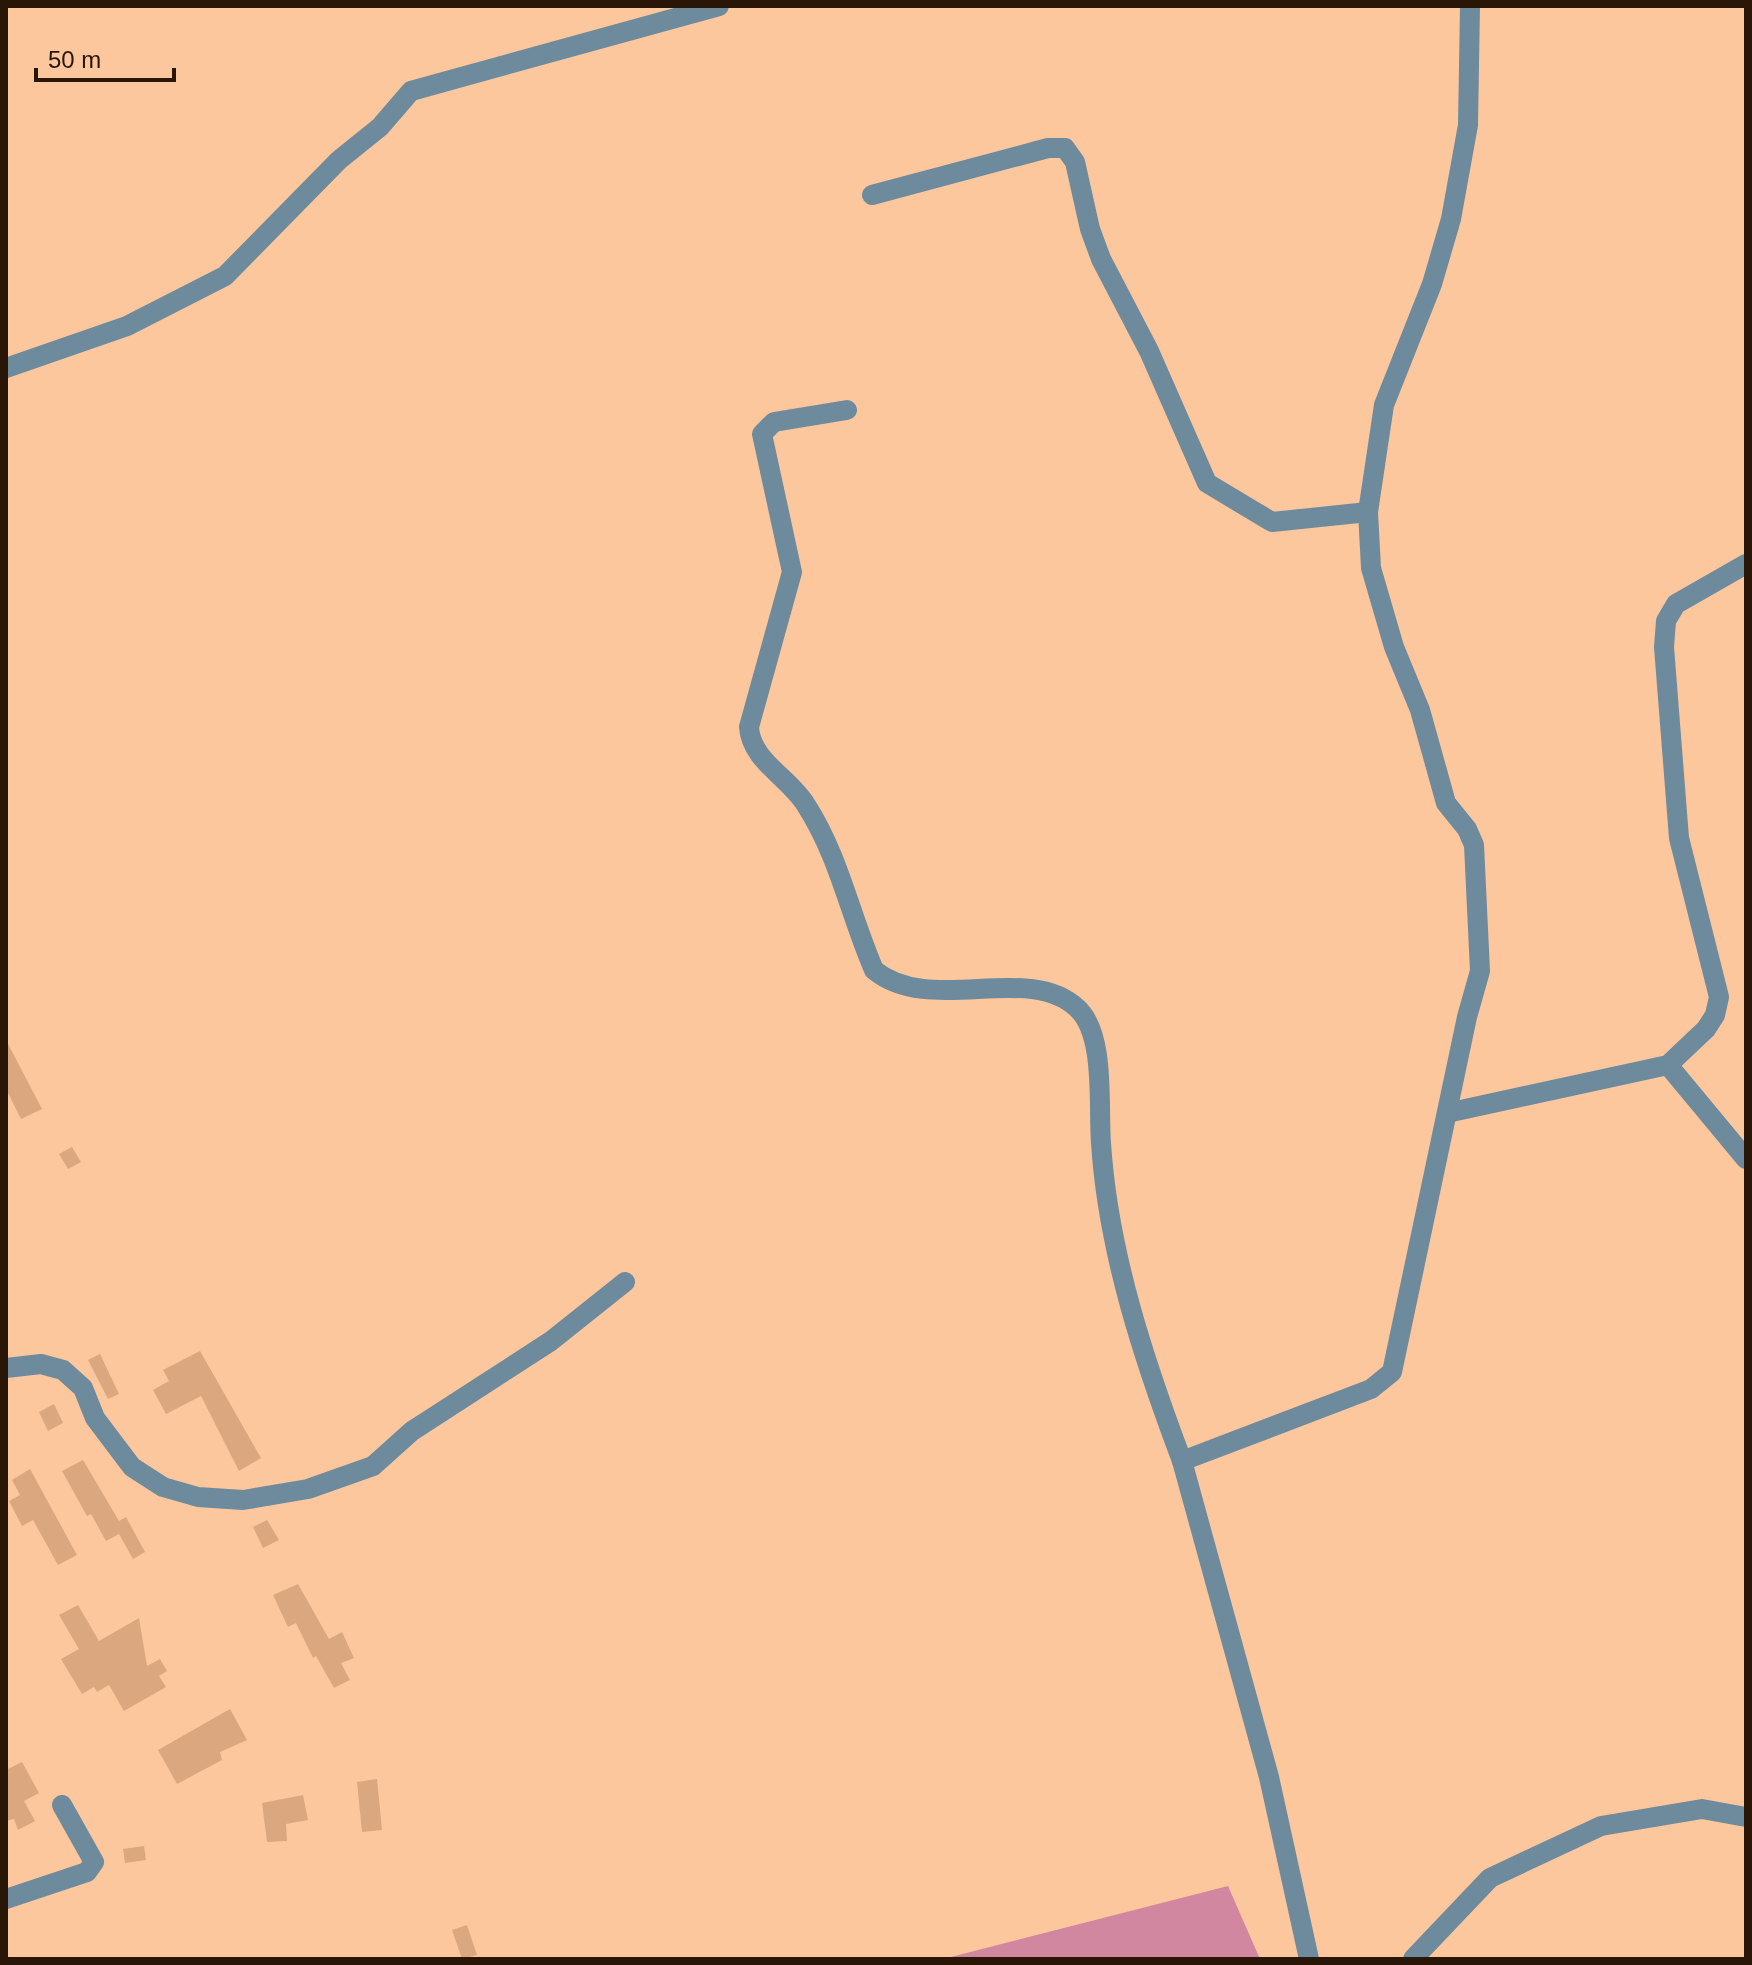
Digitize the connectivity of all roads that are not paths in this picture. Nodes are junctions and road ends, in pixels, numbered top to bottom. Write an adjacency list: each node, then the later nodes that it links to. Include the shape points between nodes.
1 (719, 6): 4 (street, via 411,91 225,276 127,326)
2 (1470, 6): 6 (street, via 1468,125 1451,219 1432,284 1384,405)
3 (872, 195): 6 (street, via 1048,148 1065,148 1075,162 1101,259 1149,351 1207,483 1272,522)
4 (6, 368)
5 (847, 410): 13 (street, via 774,422 762,434 792,572 749,727 753,746 807,806 842,878 864,948 881,976 912,990 1045,991 1079,1009 1093,1031 1101,1147 1119,1257)
6 (1368, 512): 9 (street, via 1371,568 1394,647 1420,710 1446,803 1474,845 1480,971)
7 (1746, 564): 8 (street, via 1676,604 1666,621 1679,838 1719,997 1706,1029)
8 (1668, 1065): 9 (street); 10 (street)
9 (1447, 1113): 13 (street, via 1396,1364 1387,1380)
10 (1746, 1159)
11 (625, 1282): 12 (street, via 551,1341 412,1431 373,1466 308,1489 243,1500 198,1497 163,1487 132,1467 95,1418 83,1388 63,1370 41,1364)
12 (6, 1368)
13 (1182, 1461): 18 (street, via 1269,1777)
14 (62, 1805): 16 (street, via 94,1862 87,1872)
15 (1746, 1817): 17 (street, via 1702,1809 1601,1826 1490,1878)
16 (6, 1899)
17 (1423, 1954)
18 (1309, 1959)

